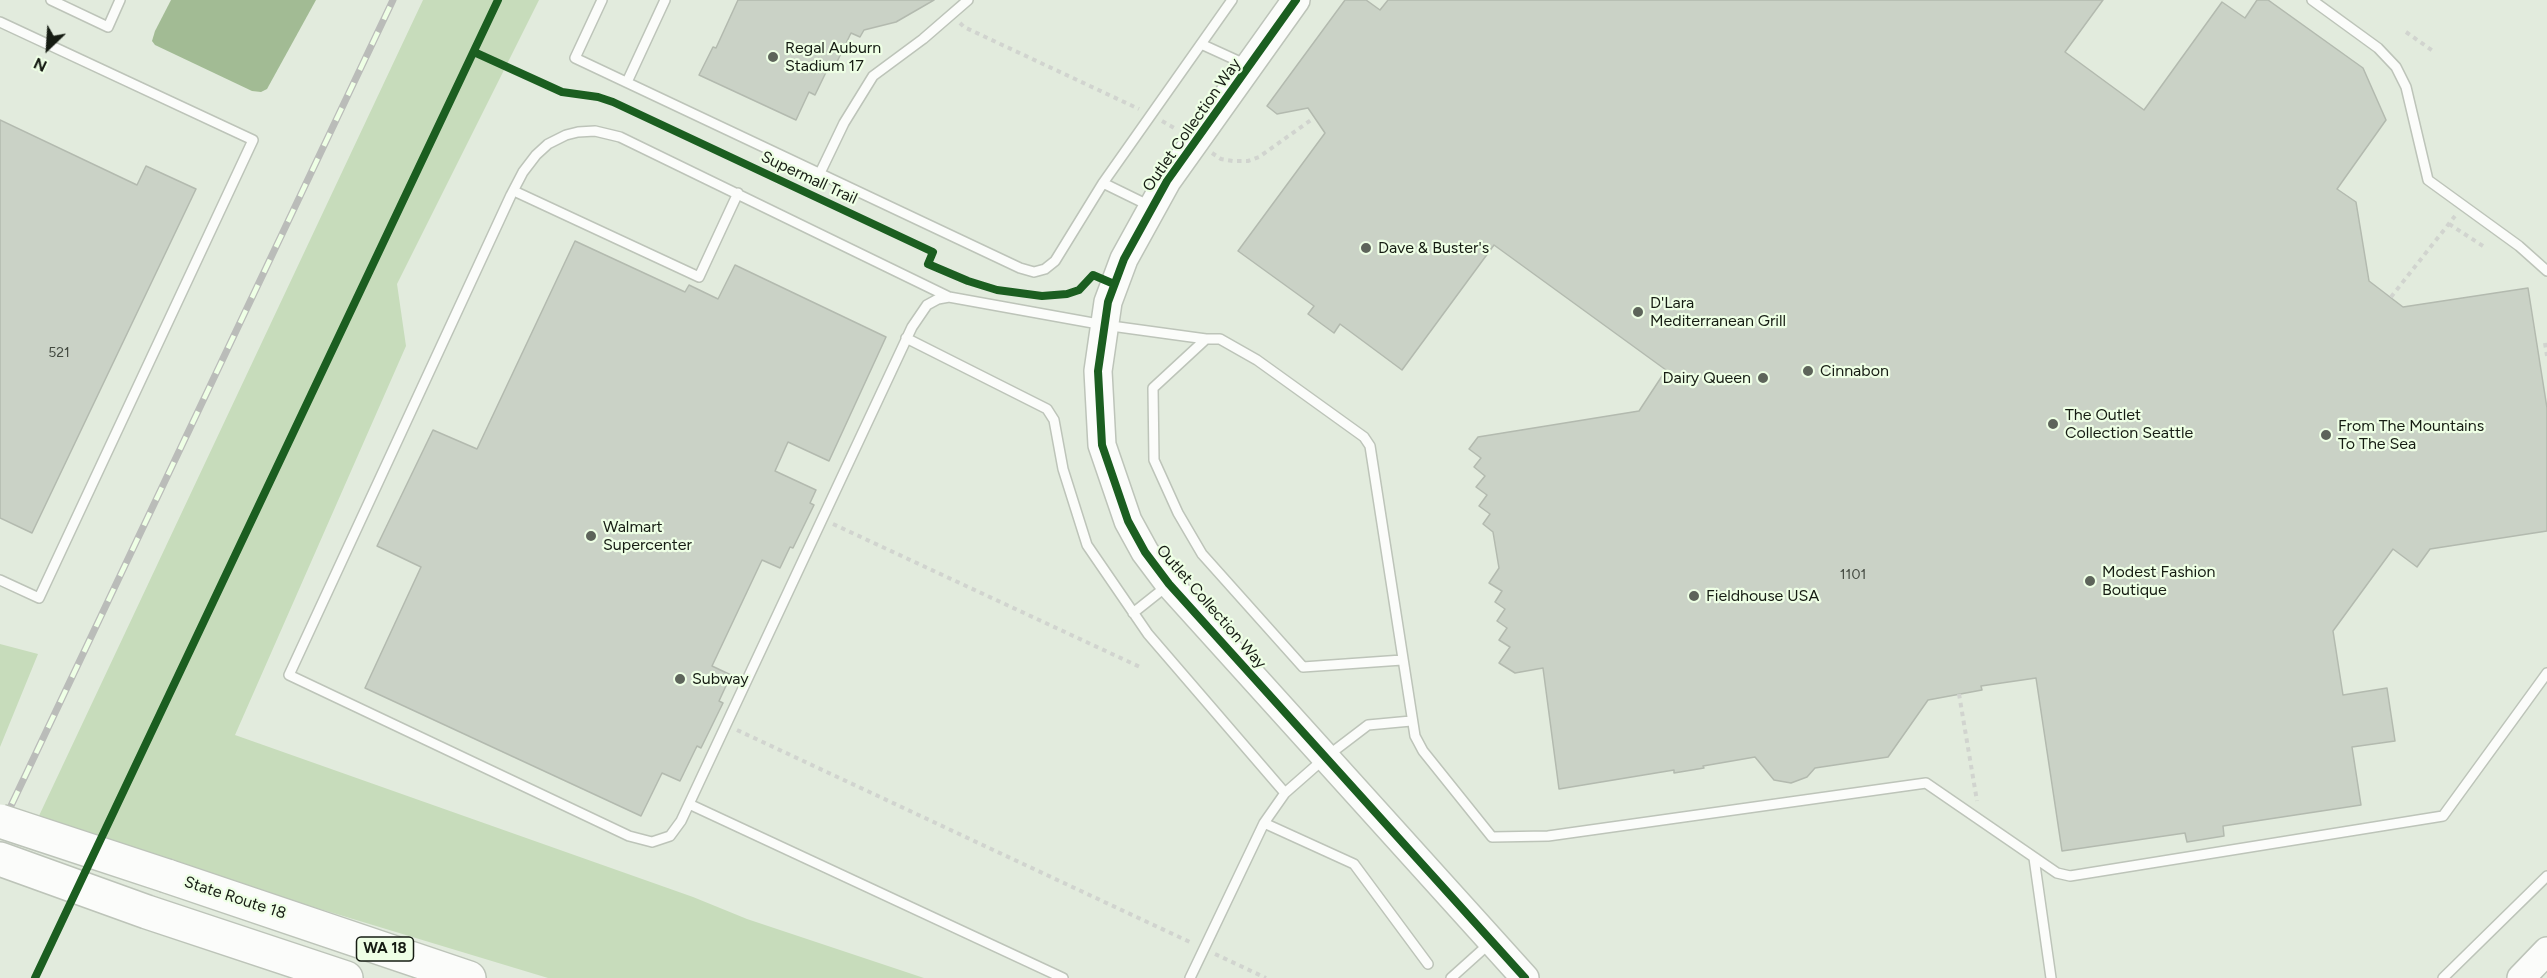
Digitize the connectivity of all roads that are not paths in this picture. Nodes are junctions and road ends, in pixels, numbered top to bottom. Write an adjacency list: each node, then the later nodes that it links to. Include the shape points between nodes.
1 (51, 0): 2 (lane, via 108,27)
2 (120, 0)
3 (602, 0): 12 (lane, via 575,58)
4 (664, 0): 12 (lane)
5 (968, 0): 13 (lane, via 873,76)
6 (1232, 0): 10 (lane)
7 (1296, 0): 11 (street, Outlet Collection Way)
8 (2312, 0): 18 (lane, via 2378,48 2396,67 2406,87 2427,178)
9 (0, 21): 23 (lane, via 253,140 39,598)
10 (1201, 44): 11 (lane); 14 (lane)
11 (1249, 66): 17 (street, Outlet Collection Way)
12 (627, 82): 13 (lane)
13 (820, 173): 14 (lane, via 1035,272 1053,264)
14 (1103, 183): 17 (lane)
15 (514, 190): 16 (lane, via 536,155 548,144 566,135 595,131 620,137); 16 (lane, via 699,277); 31 (lane, via 289,675 637,840 652,842 670,836)
16 (738, 193): 19 (lane)
17 (1152, 207): 20 (street, Outlet Collection Way, via 1124,259)
18 (2546, 267)
19 (949, 297): 20 (lane); 21 (lane, via 927,305)
20 (1104, 324): 22 (lane); 24 (street, Outlet Collection Way, via 1098,371 1102,445 1128,521)
21 (906, 338): 25 (lane, via 1047,410 1054,420 1063,469 1087,545); 31 (lane)
22 (1206, 339): 26 (lane, via 1234,345 1368,440); 26 (lane, via 1153,388 1154,459 1202,554 1304,667)
23 (0, 580)
24 (1169, 584): 25 (lane); 29 (street, Outlet Collection Way)
25 (1133, 613): 30 (lane)
26 (1402, 660): 28 (lane)
27 (2547, 673): 34 (lane, via 2448,811 2436,819 2070,876 2060,875)
28 (1412, 721): 29 (lane, via 1368,725); 34 (lane, via 1423,751 1492,837 1548,836 1922,783 1933,786)
29 (1326, 757): 30 (lane); 40 (street, Outlet Collection Way)
30 (1285, 793): 33 (lane)
31 (689, 804): 46 (lane)
32 (0, 821): 39 (highway, State Route 18 / WA 18, bridge)
33 (1264, 823): 42 (lane, via 1354,864); 47 (lane)
34 (2034, 858): 50 (lane)
35 (0, 859): 38 (highway, WA 18)
36 (0, 870): 38 (highway)
37 (2547, 876): 51 (lane)
38 (147, 912): 43 (highway, WA 18)
39 (301, 920): 44 (highway, State Route 18 / WA 18); 45 (highway)
40 (1491, 941): 48 (lane); 49 (street, Outlet Collection Way)
41 (2547, 951): 52 (street)
42 (1428, 964)
43 (346, 978)
44 (469, 978)
45 (494, 978)
46 (1063, 978)
47 (1190, 978)
48 (1451, 978)
49 (1525, 978)
50 (2051, 978)
51 (2443, 978)
52 (2521, 978)

